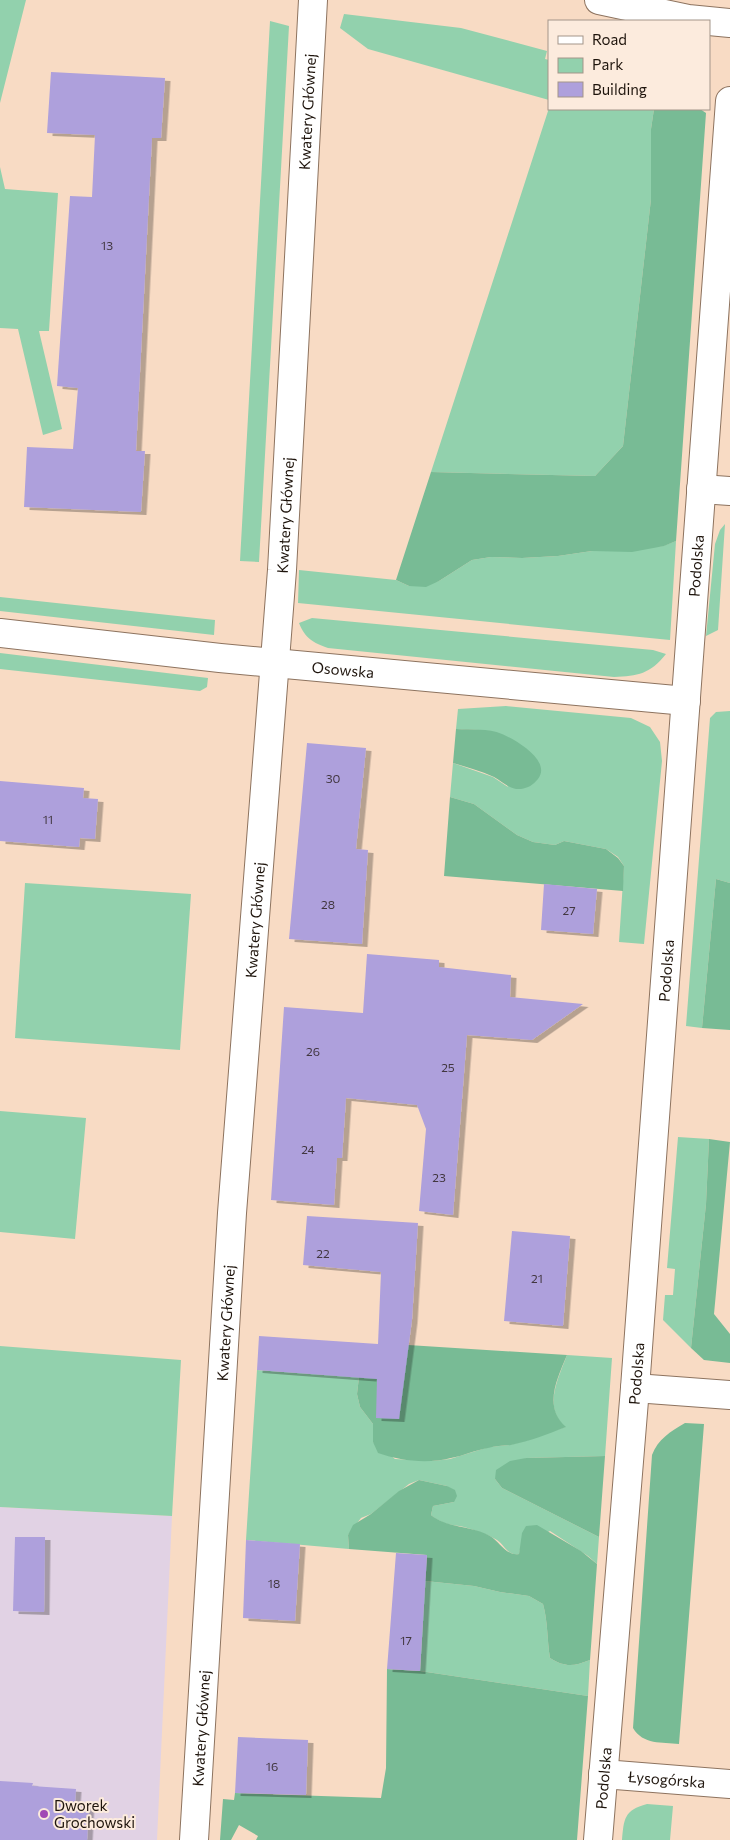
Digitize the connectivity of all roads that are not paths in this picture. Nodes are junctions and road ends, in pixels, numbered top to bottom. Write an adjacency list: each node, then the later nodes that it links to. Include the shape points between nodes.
1 (313, 0): 10 (street, Kwatery Głównej, via 282,570)
2 (599, 0): 3 (street)
3 (698, 20)
4 (710, 21): 5 (street)
5 (730, 23)
6 (730, 101): 7 (street, Podolska)
7 (701, 489): 8 (street); 11 (street, Podolska)
8 (730, 491)
9 (0, 633): 10 (street, Osowska)
10 (274, 662): 11 (street, Osowska); 16 (street, Kwatery Głównej, via 231,1222)
11 (686, 701): 12 (street, Podolska)
12 (635, 1388): 13 (street); 14 (street, Podolska)
13 (730, 1395)
14 (603, 1774): 15 (street, Łysogórska); 17 (street, Podolska)
15 (730, 1784)
16 (194, 1840)
17 (598, 1840)

